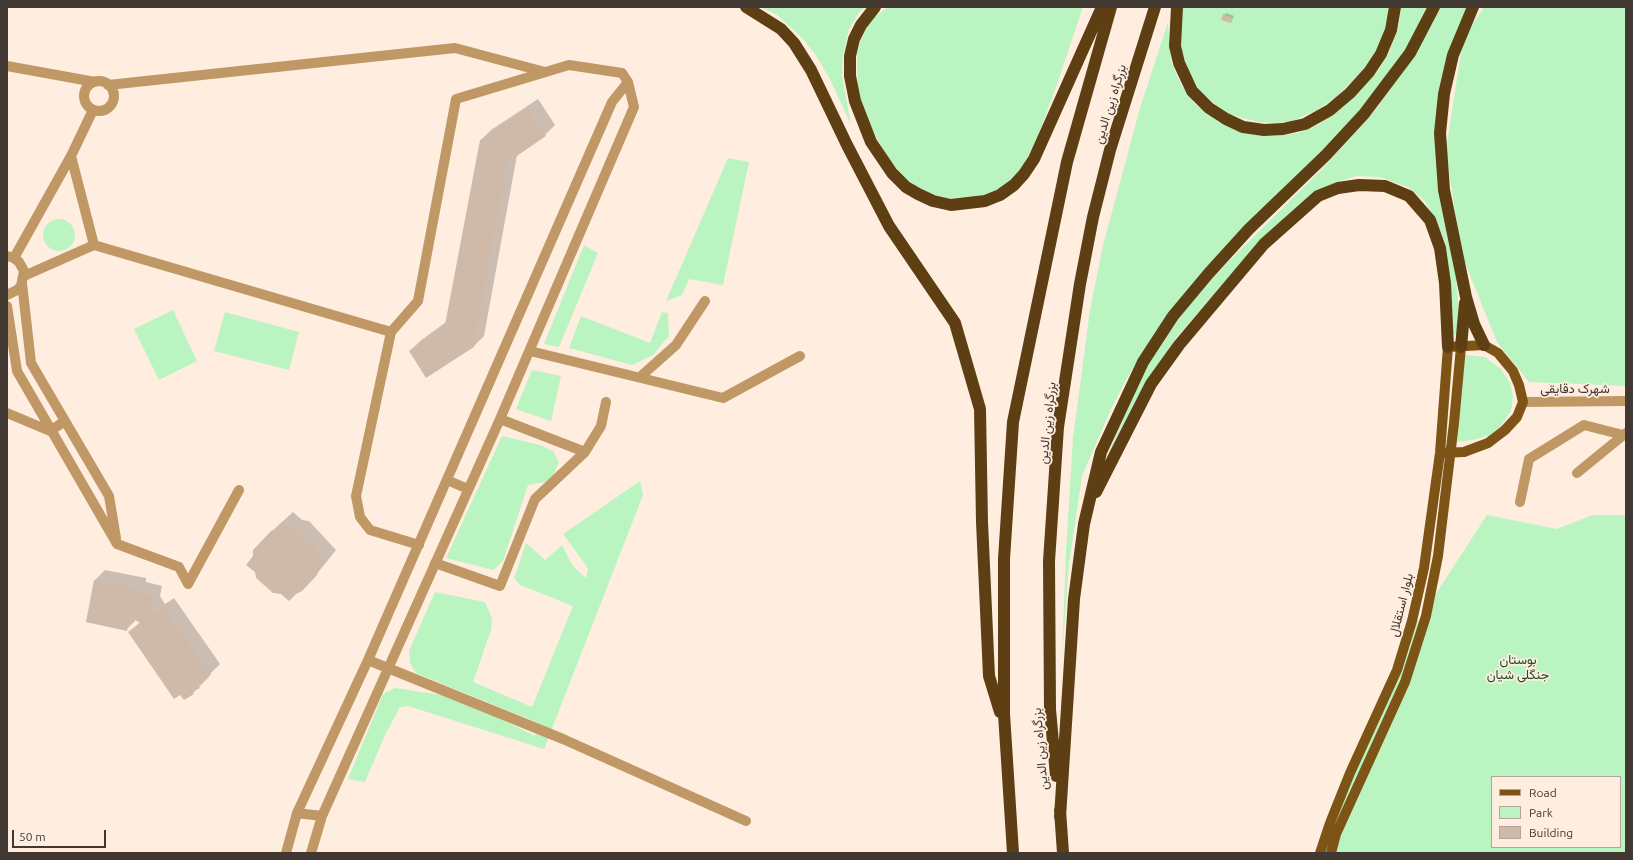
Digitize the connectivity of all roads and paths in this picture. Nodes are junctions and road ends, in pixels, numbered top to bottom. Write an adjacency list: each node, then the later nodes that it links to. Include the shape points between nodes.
1 (746, 7): 54 (highway, via 781,29 794,43 811,70 889,226 955,323 980,409 989,676)
2 (875, 7): 3 (highway, via 861,25 850,56 854,101 871,142 892,173 906,187 918,194 951,205 985,201 1000,195 1024,174 1034,159)
3 (1102, 7)
4 (1111, 7): 54 (highway, بزرگراه زین الدین, via 1067,162 1013,422 1004,559)
5 (1155, 7): 57 (highway, بزرگراه زین الدین, via 1110,150 1093,217 1058,427 1049,561 1050,693)
6 (1177, 7): 7 (highway, via 1175,46 1178,63 1192,91 1209,108 1226,119 1243,127 1264,130 1305,124 1330,110 1350,93 1381,54 1391,30)
7 (1395, 7)
8 (1434, 7): 48 (highway, via 1410,53 1364,114 1326,155 1244,234 1173,316 1142,362 1101,452)
9 (1473, 7): 21 (highway, via 1453,55 1444,94 1440,133 1444,190)
10 (7, 66): 12 (street)
11 (545, 72): 13 (street, via 569,65 622,73); 14 (street, via 455,48); 24 (street, via 456,99 418,301)
12 (95, 82): 14 (street, via 104,82); 15 (street, via 87,87 84,96 87,106)
13 (628, 82): 28 (street, via 634,107); 43 (street, via 612,102)
14 (108, 85): 15 (street, via 113,93 112,102 105,110)
15 (92, 110): 16 (street)
16 (71, 156): 17 (street); 18 (street)
17 (94, 245): 19 (street); 24 (street)
18 (11, 257): 19 (street, via 22,266)
19 (23, 280): 20 (street, via 17,290); 36 (street, via 31,363)
20 (7, 295)
21 (1466, 297): 25 (highway); 27 (highway)
22 (705, 301): 30 (street, via 676,345)
23 (7, 306): 37 (street, via 17,371)
24 (391, 332): 50 (street, via 356,496 360,517 370,530)
25 (1484, 345): 27 (main road); 33 (main road, via 1498,353 1513,371)
26 (1448, 347): 27 (main road); 41 (main road, بلوار استقلال); 48 (highway, via 1446,283 1440,248 1430,220 1409,196 1384,186 1359,185 1338,188 1318,196 1264,244 1163,366)
27 (1460, 347): 41 (main road)
28 (530, 350): 30 (street); 35 (street)
29 (800, 356): 30 (street, via 723,398)
30 (640, 377)
31 (1626, 401): 33 (street, شهرک دقایقی)
32 (606, 402): 39 (street, via 601,426)
33 (1523, 402): 40 (main road, via 1517,417 1505,430 1488,443)
34 (7, 413): 37 (street)
35 (500, 419): 39 (street); 45 (street)
36 (65, 421): 37 (street); 49 (street, via 108,496)
37 (50, 431): 49 (street)
38 (1625, 434): 42 (street); 47 (street, via 1584,425 1529,459)
39 (585, 452): 51 (street, via 535,499 500,586)
40 (1464, 452): 41 (main road); 44 (main road)
41 (1445, 453): 44 (main road); 63 (main road, بلوار استقلال, via 1424,568 1397,670 1350,773)
42 (1577, 473)
43 (447, 480): 45 (street); 50 (street)
44 (1448, 481): 64 (main road, بلوار استقلال, via 1438,556 1426,616 1405,682 1336,834)
45 (468, 489): 51 (street)
46 (239, 490): 49 (street, via 188,584 178,567)
47 (1520, 502)
48 (1089, 506): 57 (highway, via 1078,556 1074,599)
49 (117, 544)
50 (419, 545): 52 (street)
51 (435, 563): 53 (street)
52 (368, 660): 53 (street); 55 (street)
53 (387, 668): 56 (street); 58 (street, via 562,739)
54 (1005, 728): 61 (highway, بزرگراه زین الدین)
55 (297, 812): 56 (street); 59 (street)
56 (322, 816): 60 (street)
57 (1060, 818): 62 (highway, بزرگراه زین الدین)
58 (746, 820)
59 (286, 853)
60 (311, 853)
61 (1014, 853)
62 (1063, 853)
63 (1320, 853)
64 (1330, 853)

